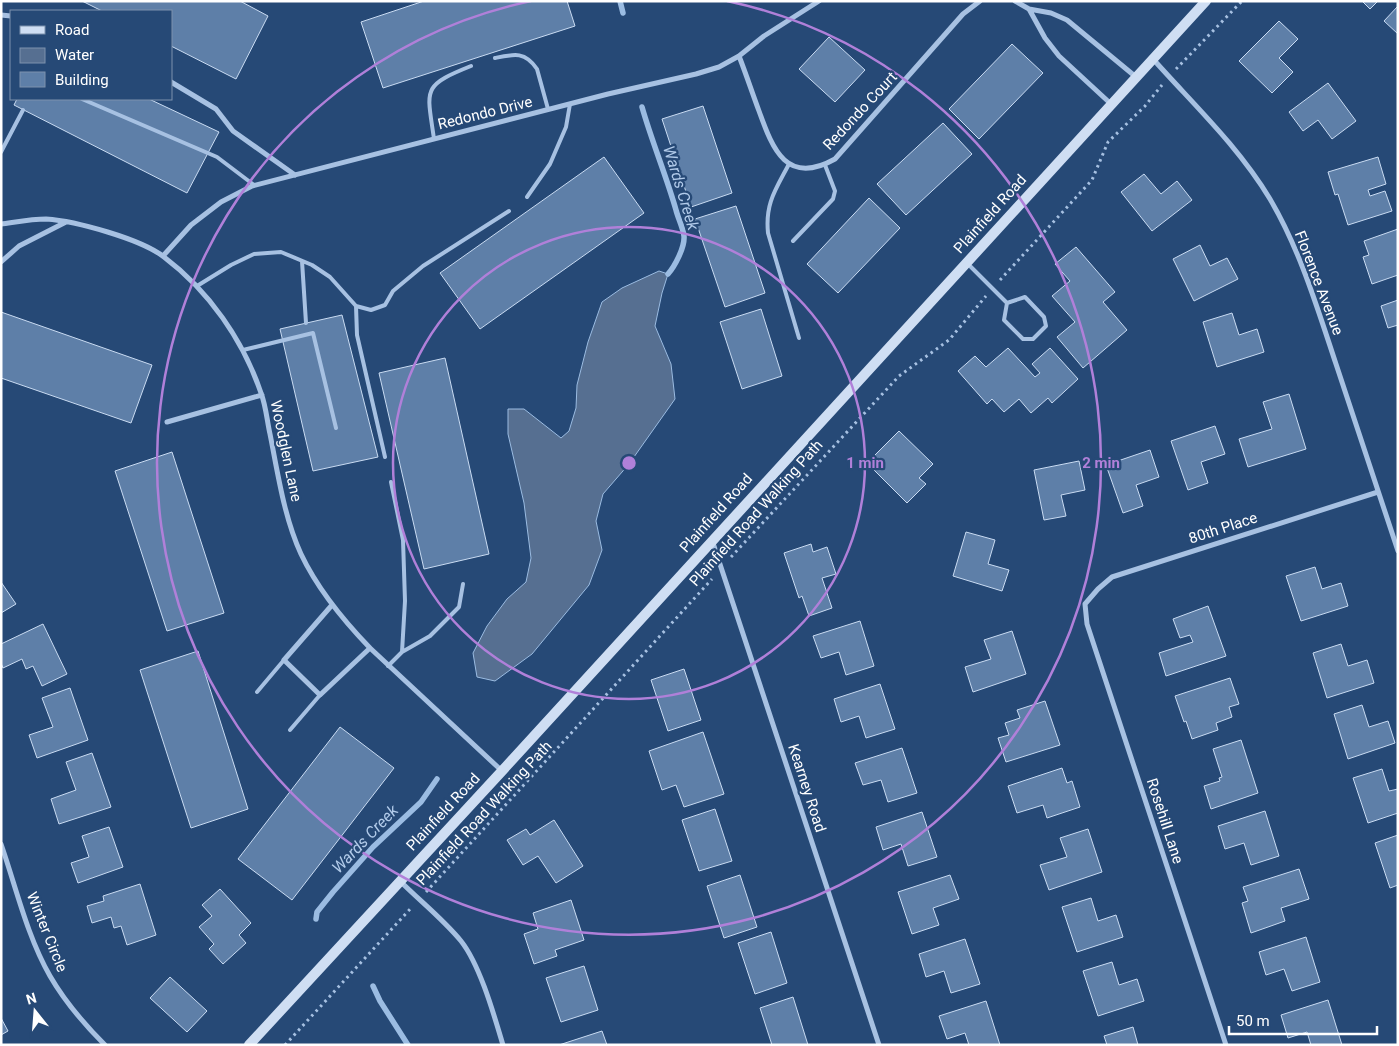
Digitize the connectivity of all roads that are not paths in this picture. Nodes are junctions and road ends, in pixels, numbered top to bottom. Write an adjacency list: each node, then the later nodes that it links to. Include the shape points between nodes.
1 (819, 1): 6 (street, Redondo Drive)
2 (980, 1): 20 (street, Redondo Court, via 964,14 836,159)
3 (1015, 1): 5 (street)
4 (1206, 1): 8 (main road, Plainfield Road)
5 (1028, 9): 10 (street, via 1067,20); 14 (street, via 1059,56)
6 (739, 56): 13 (street, Redondo Drive, via 696,74); 19 (street, via 773,147)
7 (495, 58): 16 (lane, via 519,55 534,64)
8 (1153, 59): 10 (main road, Plainfield Road); 43 (street, Florence Avenue, via 1224,135 1270,198 1310,284)
9 (471, 66): 17 (lane, via 440,80 430,90)
10 (1136, 77): 14 (main road, Plainfield Road)
11 (172, 83): 21 (street, via 216,109 233,131)
12 (84, 100): 22 (lane, via 217,157)
13 (570, 104): 16 (street, Redondo Drive); 23 (lane, via 566,127 550,164)
14 (1111, 104): 31 (main road, Plainfield Road)
15 (24, 110): 18 (lane)
16 (548, 110): 17 (street, Redondo Drive)
17 (434, 139): 21 (street, Redondo Drive)
18 (1, 152)
19 (789, 164): 20 (street, Redondo Court, via 806,168); 36 (lane, via 772,196 766,218)
20 (825, 165): 27 (lane, via 835,190 833,199)
21 (294, 175): 22 (street, Redondo Drive)
22 (254, 185): 28 (street, Redondo Drive, via 221,202 198,219)
23 (527, 196)
24 (509, 211): 34 (lane, via 423,266 393,291 385,305 371,310)
25 (66, 222): 26 (street, Woodglen Lane, via 44,219); 28 (street, Woodglen Lane, via 137,242); 30 (street, via 19,246)
26 (1, 224)
27 (793, 240)
28 (163, 256): 32 (street, Woodglen Lane)
29 (302, 261): 32 (lane, via 281,252 254,254); 34 (lane, via 330,277); 35 (lane)
30 (1, 262)
31 (966, 262): 33 (lane); 44 (main road, Plainfield Road)
32 (197, 286): 37 (street, Woodglen Lane)
33 (1007, 303): 33 (lane, via 1025,297 1044,317 1046,326 1033,339 1023,339 1004,320)
34 (356, 306): 41 (lane, via 358,335)
35 (306, 323)
36 (799, 338)
37 (243, 350): 38 (street, Woodglen Lane); 40 (lane, via 313,333)
38 (262, 395): 39 (street); 48 (street, Woodglen Lane, via 288,518 301,554)
39 (167, 422)
40 (336, 428)
41 (385, 457)
42 (391, 482): 50 (lane, via 403,540 405,600)
43 (1378, 492): 45 (street, Florence Avenue); 47 (street, 80th Place, via 1112,577)
44 (712, 539): 56 (main road, Plainfield Road); 62 (street, Kearney Road)
45 (1398, 551)
46 (463, 584): 50 (lane, via 460,607 430,636)
47 (1085, 604): 63 (street, Rosehill Lane, via 1087,624)
48 (332, 605): 49 (street, Woodglen Lane); 51 (street)
49 (370, 648): 52 (street, Woodglen Lane); 54 (street)
50 (402, 652): 52 (lane)
51 (284, 660): 53 (lane); 54 (street)
52 (388, 666): 56 (street, Woodglen Lane)
53 (257, 692)
54 (320, 695): 55 (lane)
55 (290, 730)
56 (502, 771): 58 (main road, Plainfield Road)
57 (1, 844): 59 (street, Winter Circle, via 33,938 50,975 65,1000)
58 (400, 881): 60 (main road, Plainfield Road); 61 (street, via 448,927 468,952)
59 (105, 1045)
60 (249, 1045)
61 (503, 1045)
62 (879, 1045)
63 (1226, 1045)

